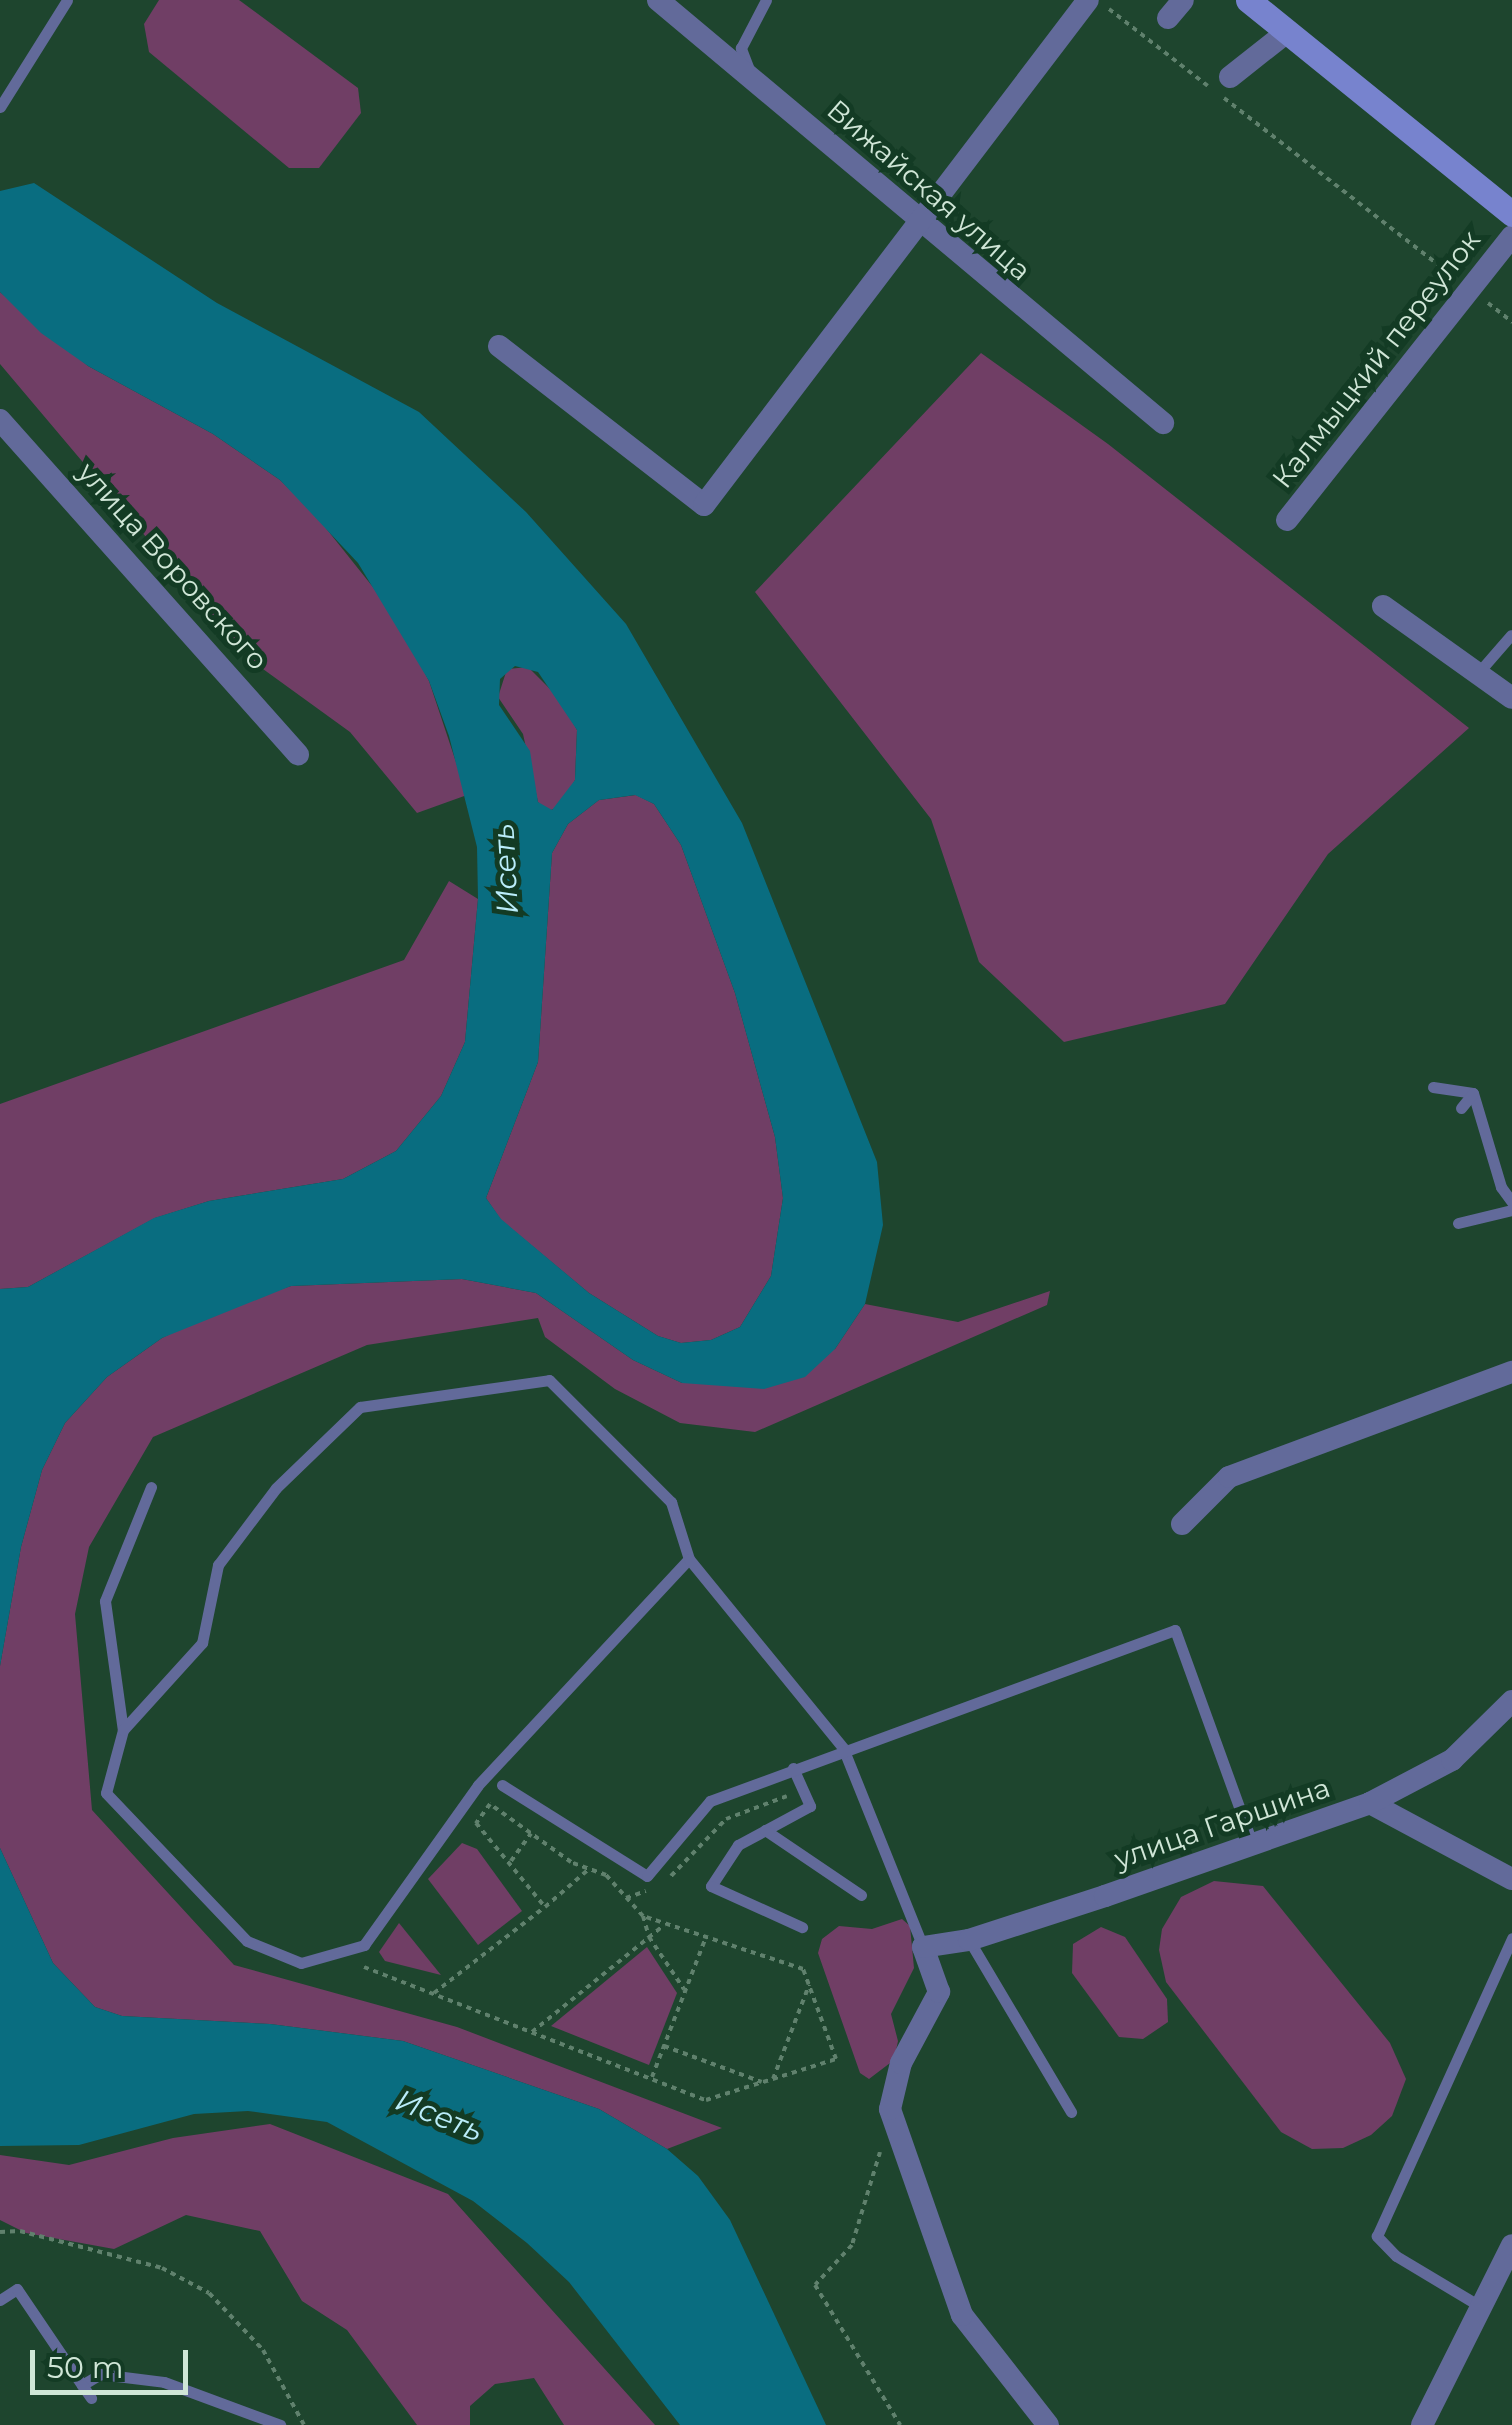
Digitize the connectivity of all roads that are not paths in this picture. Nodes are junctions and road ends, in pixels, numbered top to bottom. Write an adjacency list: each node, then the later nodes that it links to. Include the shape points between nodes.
1 (67, 0): 9 (lane)
2 (658, 0): 7 (street, Вижайская улица)
3 (766, 0): 7 (lane, via 741,48)
4 (1088, 0): 11 (street)
5 (1248, 0): 6 (street)
6 (1287, 32): 8 (street); 10 (street)
7 (752, 75): 11 (street, Вижайская улица)
8 (1230, 77)
9 (0, 106)
10 (1512, 214)
11 (914, 221): 13 (street, via 704,505); 15 (street, Вижайская улица)
12 (1512, 236): 16 (street, Калмыцкий переулок)
13 (499, 346)
14 (0, 420): 21 (street, улица Воровского)
15 (1163, 423)
16 (1287, 520)
17 (1383, 606): 19 (street)
18 (1511, 635): 19 (lane)
19 (1478, 673): 20 (street)
20 (1512, 698)
21 (298, 755)
22 (1432, 1087): 23 (lane)
23 (1473, 1093): 24 (lane); 25 (lane)
24 (1462, 1108)
25 (1512, 1206): 26 (lane)
26 (1458, 1223)
27 (1512, 1372): 29 (street, via 1229,1477)
28 (151, 1487): 32 (lane, via 105,1601)
29 (1182, 1524)
30 (690, 1559): 32 (lane, via 670,1502 549,1380 360,1407 276,1488 218,1565 202,1642); 32 (lane, via 478,1785 364,1945 301,1964 248,1941 106,1793); 33 (lane)
31 (1512, 1702): 36 (street, улица Гаршина, via 1452,1760)
32 (123, 1730)
33 (843, 1748): 34 (lane); 38 (lane, via 1175,1630); 44 (lane)
34 (792, 1768): 35 (lane, via 710,1801 647,1876); 37 (lane, via 810,1806)
35 (502, 1785)
36 (1370, 1804): 38 (street, улица Гаршина); 39 (street)
37 (766, 1830): 40 (lane); 41 (lane, via 738,1845 712,1886)
38 (1252, 1842): 43 (street, улица Гаршина)
39 (1512, 1879)
40 (861, 1895)
41 (802, 1926)
42 (1512, 1938): 48 (lane, via 1377,2236 1396,2256)
43 (968, 1940): 44 (street, улица Гаршина); 45 (lane)
44 (923, 1946): 52 (street, via 938,1992 901,2063 890,2109 962,2315)
45 (1070, 2112)
46 (1512, 2246): 48 (street)
47 (0, 2300): 49 (lane, via 17,2289)
48 (1483, 2308): 53 (street)
49 (82, 2385): 50 (lane); 51 (lane, via 100,2374 164,2382)
50 (91, 2398)
51 (280, 2425)
52 (1048, 2425)
53 (1422, 2425)

